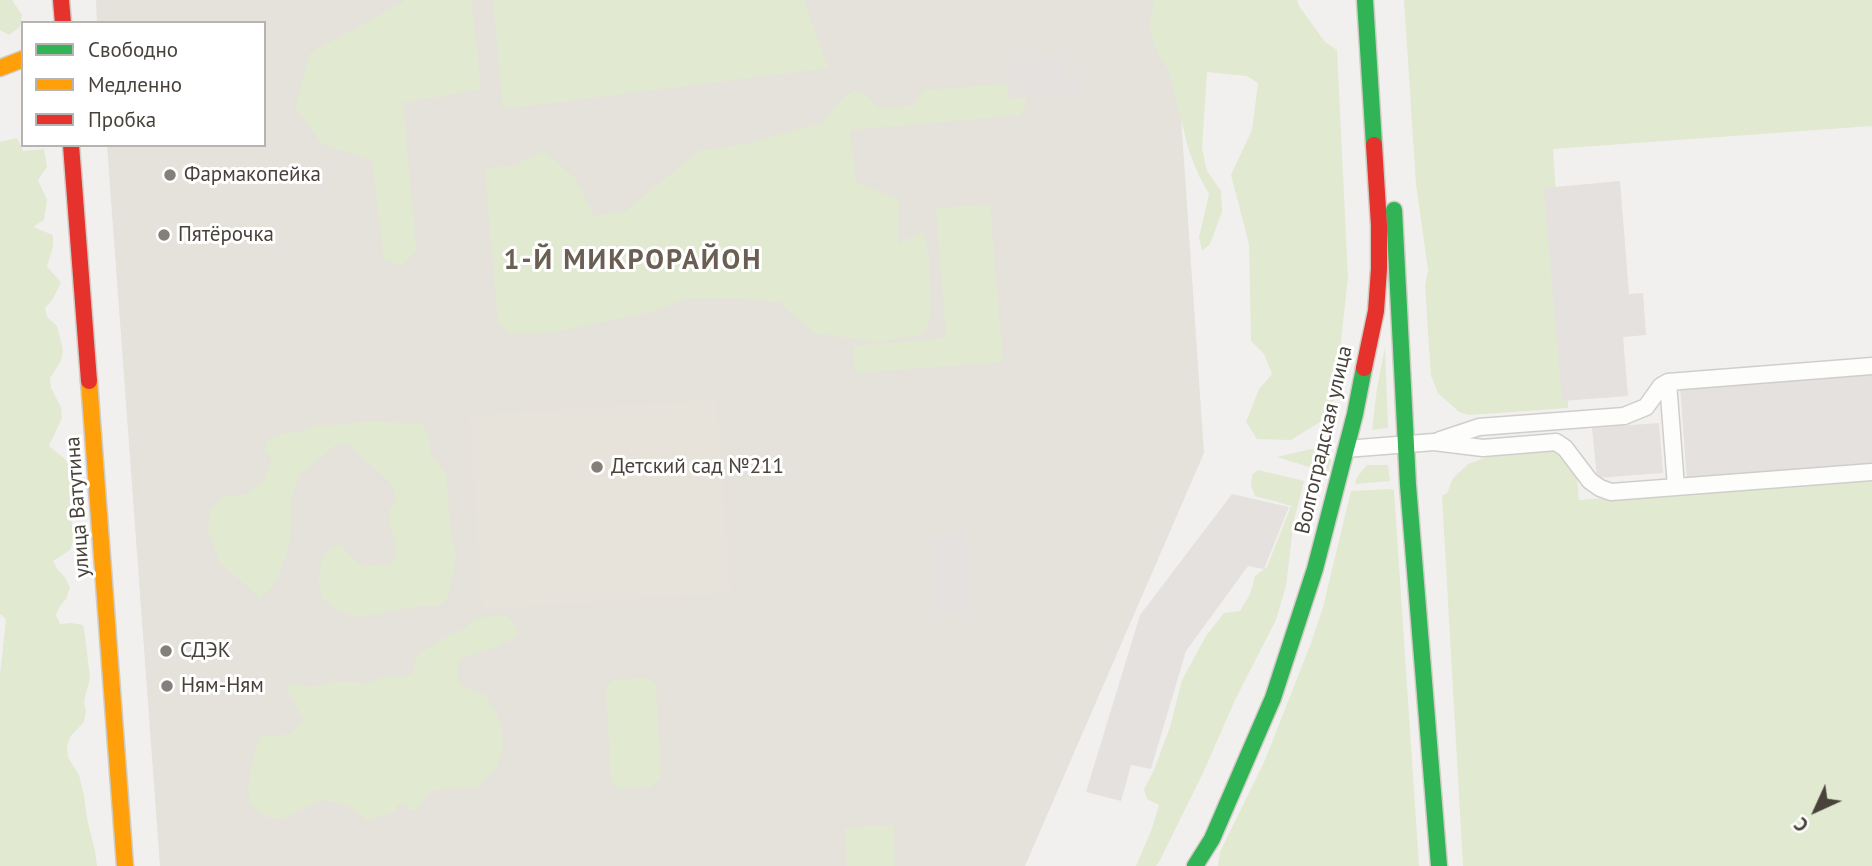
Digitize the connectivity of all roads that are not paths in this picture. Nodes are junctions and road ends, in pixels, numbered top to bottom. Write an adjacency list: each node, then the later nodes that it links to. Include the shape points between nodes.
1 (61, 0): 4 (main road)
2 (1365, 0): 14 (main road, Волгоградская улица, via 1379,268 1376,311)
3 (1380, 0): 8 (main road)
4 (61, 21)
5 (21, 60): 6 (main road)
6 (0, 68)
7 (71, 147): 17 (main road, улица Ватутина)
8 (1391, 171)
9 (1393, 198): 13 (main road)
10 (1872, 366): 11 (street)
11 (1668, 382): 12 (street, via 1646,407 1624,416 1479,427); 16 (street)
12 (1434, 442): 13 (street); 16 (street, via 1483,448 1556,442 1600,488 1611,492)
13 (1406, 444): 14 (street); 19 (main road)
14 (1346, 449): 18 (main road, Волгоградская улица, via 1315,569 1273,698 1212,839)
15 (1872, 472): 16 (street)
16 (1676, 487)
17 (125, 866)
18 (1195, 866)
19 (1439, 866)

